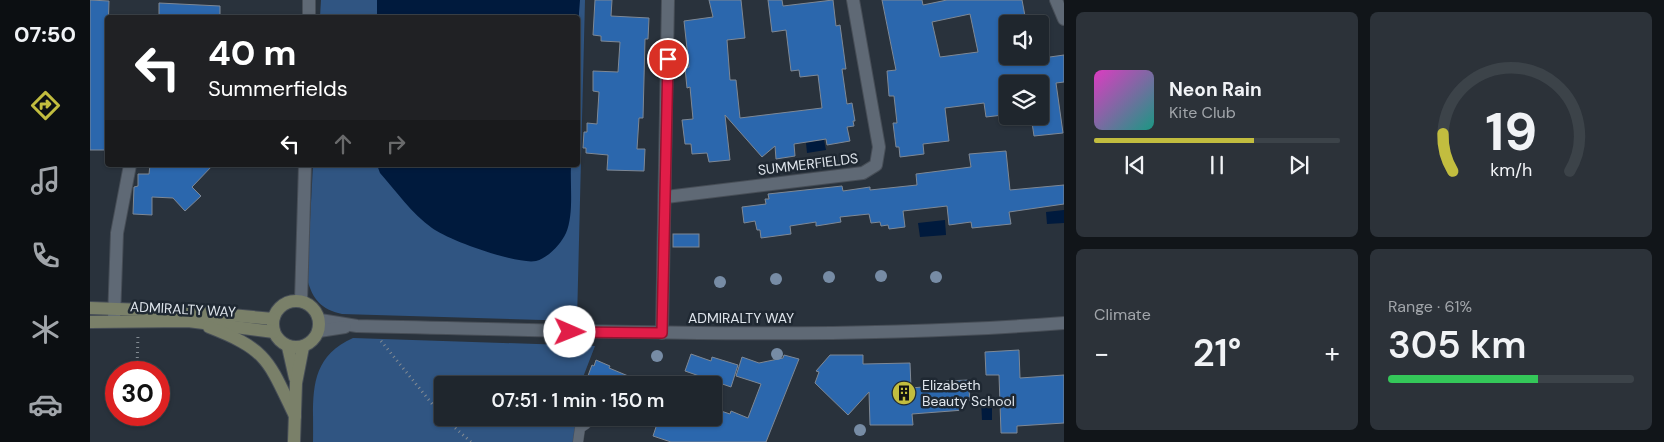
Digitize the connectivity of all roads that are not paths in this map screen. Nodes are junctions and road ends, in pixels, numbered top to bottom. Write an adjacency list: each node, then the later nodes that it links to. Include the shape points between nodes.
1 (309, 0): 5 (street)
2 (668, 0): 9 (street)
3 (853, 0): 9 (street, SUMMERFIELDS, via 878,147 876,165 863,173)
4 (1056, 0): 6 (street)
5 (308, 15)
6 (1064, 19)
7 (130, 167): 12 (street, via 117,233)
8 (305, 167): 10 (street)
9 (666, 197): 19 (street, via 662,239)
10 (301, 301): 13 (main road, via 282,305); 17 (main road, via 313,308)
11 (90, 308): 12 (main road, ADMIRALTY WAY)
12 (114, 316): 13 (main road, ADMIRALTY WAY, via 199,312); 14 (main road, ADMIRALTY WAY); 15 (main road, ADMIRALTY WAY, via 138,321)
13 (273, 319): 18 (main road)
14 (90, 322)
15 (188, 322): 18 (main road, ADMIRALTY WAY); 23 (main road, via 241,340 260,352)
16 (1064, 323): 19 (street, ADMIRALTY WAY, via 819,334)
17 (319, 326): 19 (street, ADMIRALTY WAY); 21 (main road, via 310,344)
18 (274, 332): 20 (main road)
19 (662, 333)
20 (288, 346): 21 (main road); 22 (main road)
21 (303, 347): 22 (main road)
22 (296, 383): 23 (main road)
23 (295, 416): 25 (main road)
24 (583, 426): 26 (lane)
25 (294, 442)
26 (578, 442)

